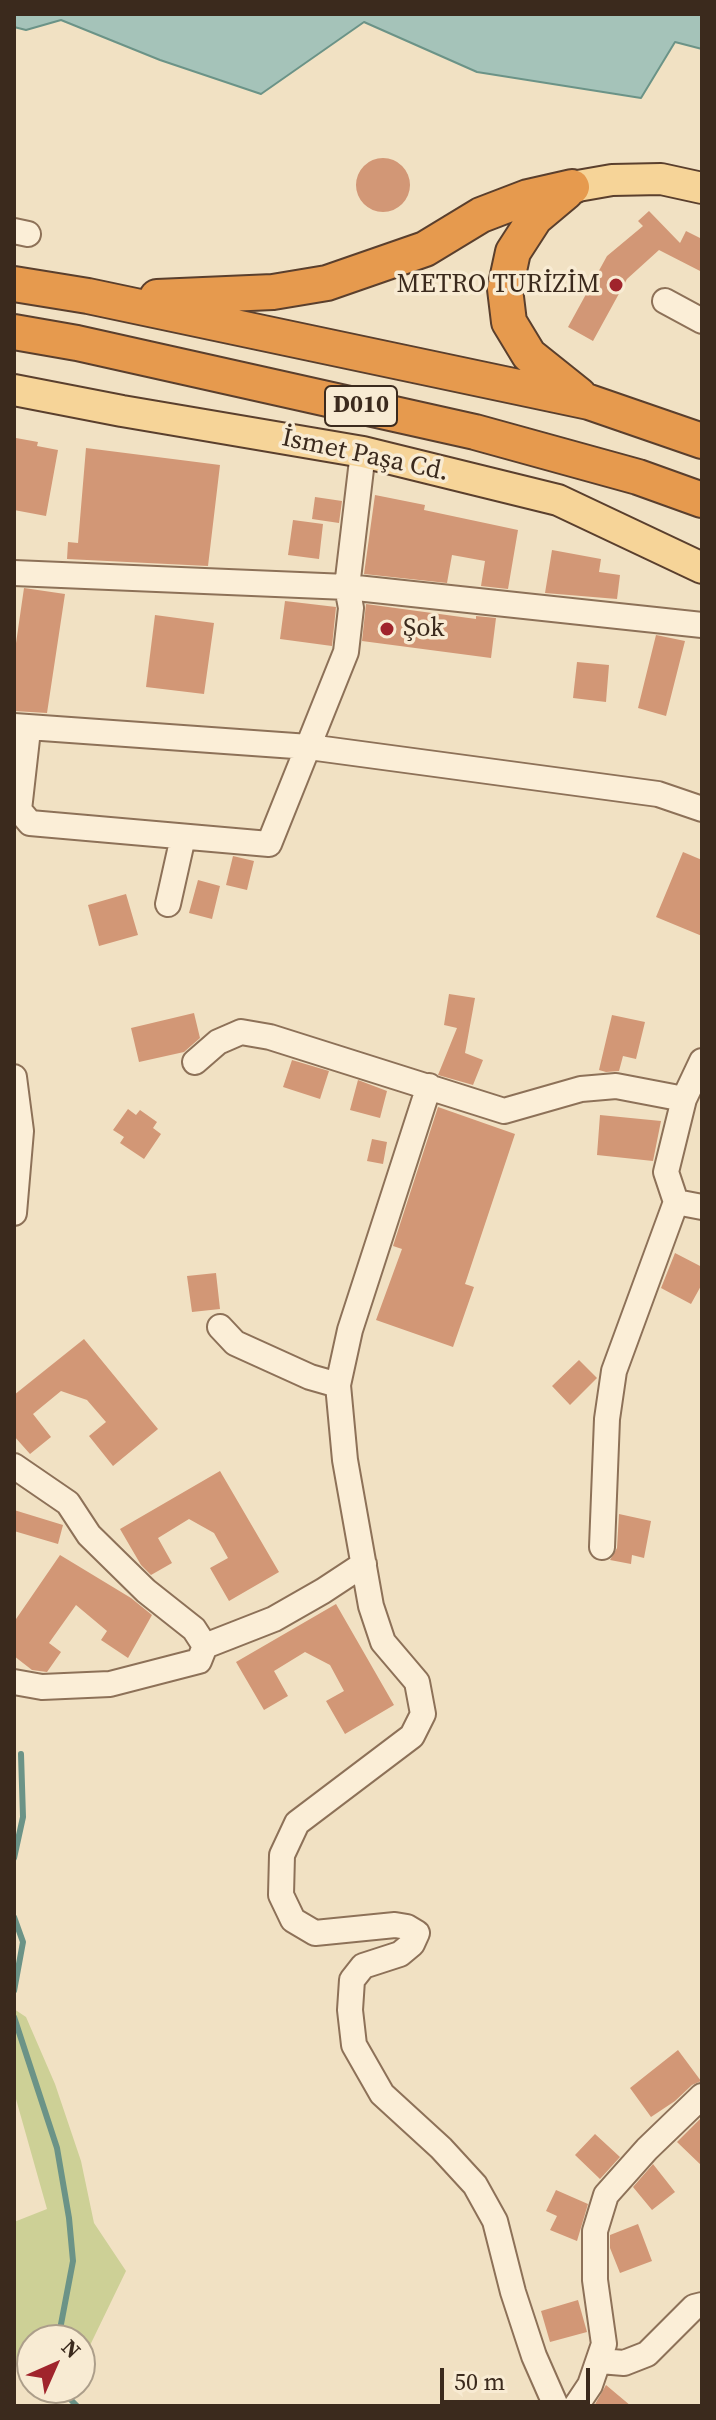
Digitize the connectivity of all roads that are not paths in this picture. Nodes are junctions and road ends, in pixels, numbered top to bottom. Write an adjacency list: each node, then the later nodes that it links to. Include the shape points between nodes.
1 (572, 187): 2 (main road, via 661,179); 4 (highway, via 481,215 425,249 327,283 258,293); 9 (highway, via 535,218 520,240 505,289 509,322 529,355)
2 (702, 188)
3 (14, 284): 4 (highway, D010)
4 (88, 296): 9 (highway, D010)
5 (665, 301): 6 (street)
6 (702, 321)
7 (14, 332): 12 (highway, D010, via 475,432)
8 (14, 390): 11 (main road, İsmet Paşa Cd.)
9 (589, 402): 10 (highway, D010)
10 (702, 441)
11 (363, 452): 13 (main road, İsmet Paşa Cd., via 558,500); 15 (street)
12 (702, 500)
13 (702, 568)
14 (14, 575): 15 (street)
15 (347, 587): 16 (street); 18 (street, via 351,608 346,652)
16 (702, 625)
17 (17, 726): 18 (street); 20 (street, via 27,739)
18 (309, 747): 19 (street, via 658,794); 21 (street, via 269,844)
19 (702, 809)
20 (17, 821): 21 (street)
21 (183, 837): 22 (street)
22 (168, 904)
23 (702, 1061): 27 (street)
24 (195, 1062): 26 (street, via 218,1042 241,1032)
25 (14, 1077): 30 (street, via 21,1131)
26 (429, 1086): 27 (street, via 504,1111 581,1089 616,1086); 32 (street, via 350,1330)
27 (684, 1099): 28 (street, via 666,1172)
28 (676, 1202): 29 (street); 34 (street, via 614,1371)
29 (702, 1207)
30 (14, 1213)
31 (220, 1327): 32 (street, via 235,1343)
32 (338, 1385): 35 (street)
33 (14, 1466): 36 (street, via 68,1503 89,1535 194,1629)
34 (602, 1547)
35 (364, 1564): 36 (street, via 274,1619); 41 (street, via 383,1642 417,1682 423,1714 412,1736 297,1823 282,1855 281,1895 293,1920 315,1933 395,1925 417,1933 400,1954 363,1966 352,1980 354,2045 382,2094 475,2185 495,2221 534,2356)
36 (205, 1646): 37 (street, via 199,1661 110,1684 42,1687)
37 (14, 1682)
38 (702, 2096): 40 (street, via 606,2195 595,2231 604,2344)
39 (702, 2305): 40 (street, via 647,2354 624,2363)
40 (600, 2361): 42 (street)
41 (556, 2406)
42 (576, 2406)

